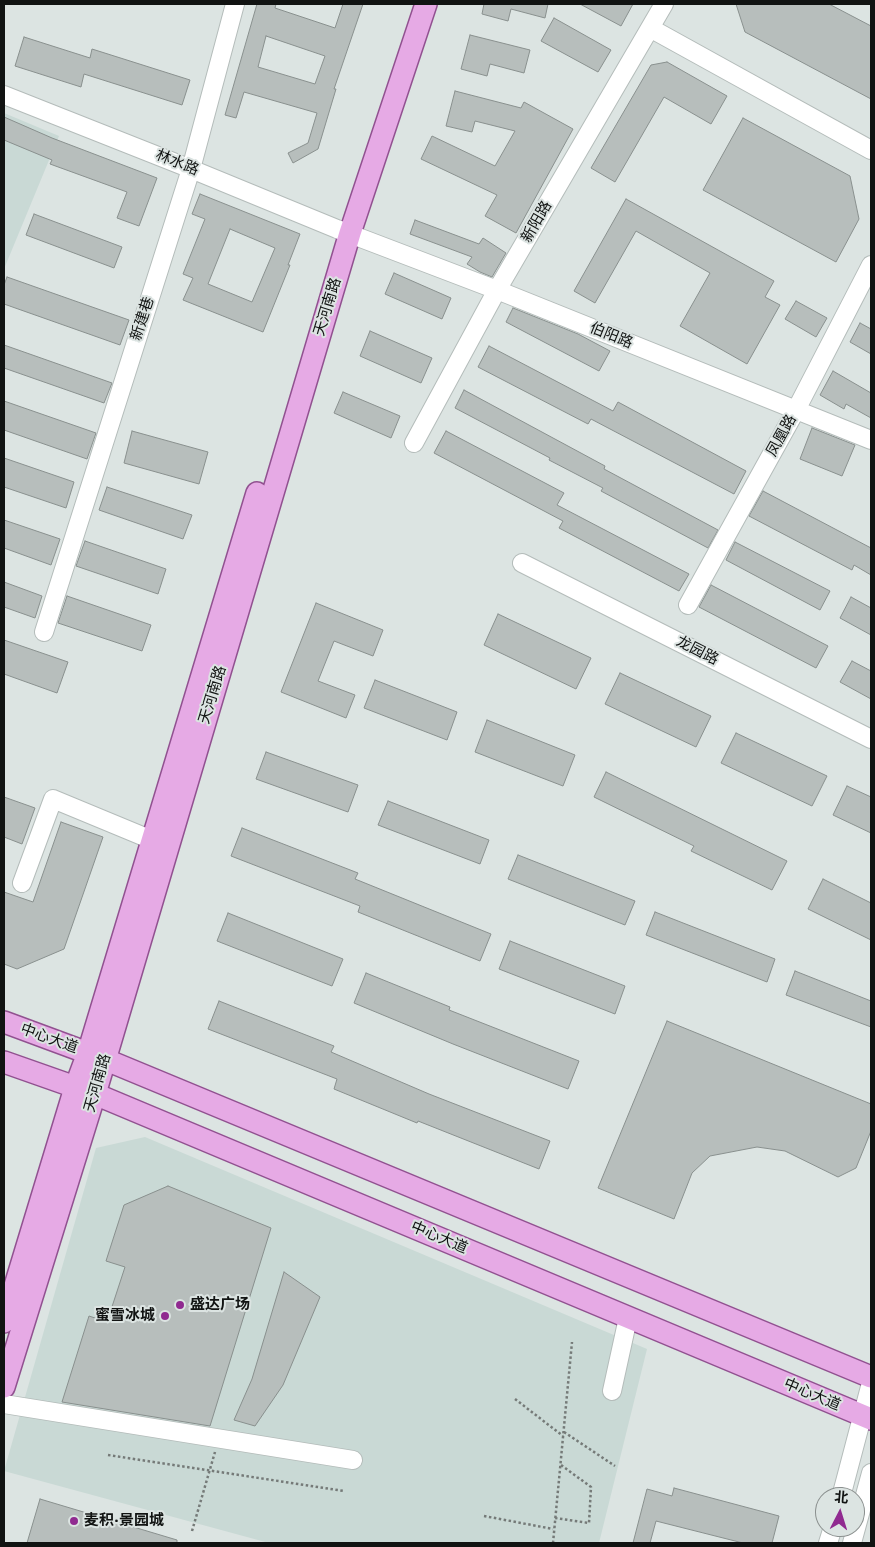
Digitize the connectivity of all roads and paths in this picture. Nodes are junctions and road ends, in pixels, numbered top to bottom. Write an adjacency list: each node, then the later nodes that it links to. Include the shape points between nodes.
1 (235, 4): 8 (street, 新建巷)
2 (412, 4): 9 (main road, 天河南路)
3 (426, 4): 9 (main road, 天河南路)
4 (664, 4): 5 (street, 新阳路)
5 (650, 28): 7 (street); 11 (street, 新阳路)
6 (4, 95): 8 (street, 林水路)
7 (871, 150)
8 (191, 169): 9 (street, 林水路); 17 (street, 新建巷)
9 (344, 231): 11 (street, 伯阳路); 19 (main road, 天河南路); 22 (main road, 天河南路)
10 (871, 265): 12 (street, 凤凰路)
11 (497, 290): 12 (street, 伯阳路); 14 (street, 新阳路)
12 (796, 410): 13 (street, 伯阳路); 16 (street, 凤凰路)
13 (871, 440)
14 (414, 443)
15 (522, 564): 18 (street, 龙园路)
16 (688, 605)
17 (44, 632)
18 (871, 739)
19 (152, 840): 20 (street, via 53,799); 22 (main road, 天河南路)
20 (22, 883)
21 (4, 1022): 22 (main road, 中心大道)
22 (96, 1056): 24 (main road, 天河南路); 28 (main road, 中心大道)
23 (4, 1062): 24 (main road, 中心大道)
24 (85, 1091): 25 (main road, 中心大道); 26 (main road, 天河南路); 30 (main road, 天河南路)
25 (628, 1318): 31 (street); 34 (main road, 中心大道)
26 (4, 1322)
27 (572, 1342): 35 (path)
28 (871, 1377)
29 (871, 1383): 34 (street)
30 (4, 1388)
31 (612, 1391)
32 (516, 1399): 36 (path)
33 (4, 1404): 37 (street)
34 (867, 1418): 44 (street)
35 (564, 1432): 36 (path); 41 (path)
36 (563, 1436): 40 (path)
37 (218, 1438): 39 (street); 42 (path)
38 (108, 1455): 42 (path)
39 (353, 1460)
40 (560, 1465): 47 (path); 47 (path, via 591,1486 589,1523)
41 (616, 1466)
42 (209, 1471): 45 (path); 49 (path)
43 (871, 1473): 51 (street)
44 (844, 1487)
45 (344, 1491)
46 (484, 1516): 48 (path)
47 (555, 1518): 48 (path)
48 (554, 1529): 50 (path)
49 (192, 1531)
50 (553, 1543)
51 (852, 1543)

